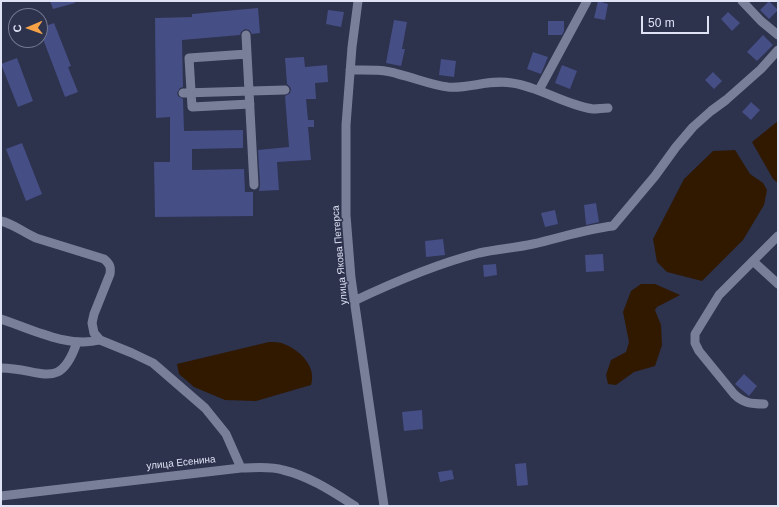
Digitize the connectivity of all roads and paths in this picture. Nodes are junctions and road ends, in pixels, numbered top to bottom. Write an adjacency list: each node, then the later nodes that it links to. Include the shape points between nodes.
1 (358, 1): 8 (street, улица Якова Петерса)
2 (587, 1): 10 (street)
3 (742, 1): 5 (street)
4 (246, 35): 7 (street)
5 (778, 35)
6 (778, 50): 20 (street, via 743,85 693,127 613,226 477,254 421,272)
7 (247, 54): 11 (street); 12 (street, via 189,58)
8 (350, 70): 10 (street, via 398,73 423,82 445,86 498,81); 20 (street, улица Якова Петерса, via 346,125 346,215)
9 (285, 90): 11 (street)
10 (538, 90): 14 (street, via 594,109)
11 (250, 91): 12 (street); 13 (street)
12 (187, 93): 13 (street, via 192,107)
13 (250, 104): 15 (street)
14 (608, 108)
15 (254, 185)
16 (1, 221): 22 (street, via 36,238 104,259 109,263 110,274 92,323 94,333)
17 (778, 236): 18 (street)
18 (754, 262): 19 (street); 25 (street, via 719,295 695,334 695,343 740,400 751,404)
19 (778, 284)
20 (354, 301): 29 (street, улица Якова Петерса)
21 (1, 319): 23 (street, via 58,339)
22 (100, 340): 23 (street); 26 (street, via 153,363 205,408 226,434)
23 (77, 342): 24 (street, via 67,365 58,373)
24 (1, 368)
25 (764, 404)
26 (240, 468): 27 (street, улица Есенина); 28 (street, улица Есенина, via 283,470 333,492)
27 (1, 496)
28 (355, 506)
29 (384, 506)

